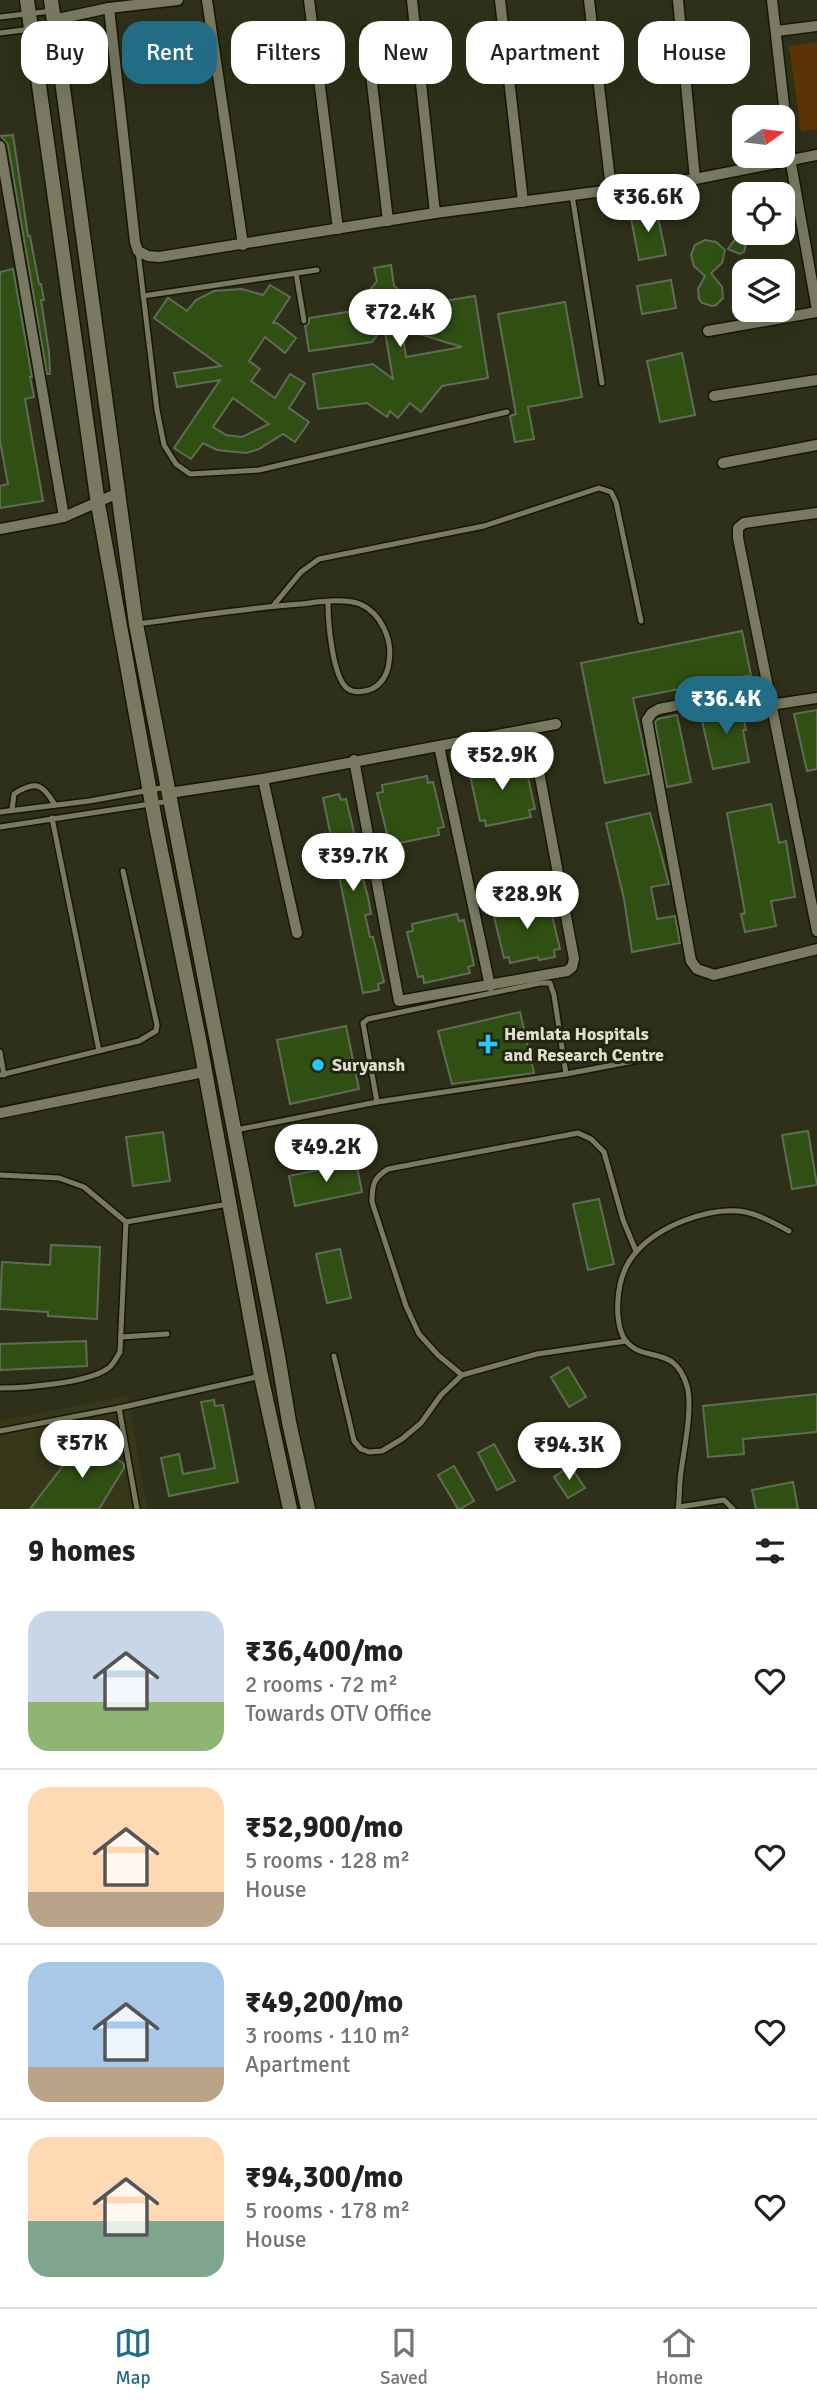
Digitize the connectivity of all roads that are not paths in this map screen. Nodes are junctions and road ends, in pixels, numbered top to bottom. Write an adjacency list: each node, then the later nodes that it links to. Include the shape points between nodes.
1 (177, 0): 9 (street)
2 (207, 0): 31 (street)
3 (309, 0): 30 (street)
4 (412, 0): 28 (street)
5 (500, 0): 27 (street)
6 (589, 0): 25 (street)
7 (678, 0): 24 (street)
8 (772, 0): 15 (street)
9 (130, 3): 10 (street)
10 (109, 8): 12 (street); 32 (street, via 127,190)
11 (29, 14): 12 (lane); 12 (lane); 13 (lane); 16 (lane); 46 (street)
12 (53, 14): 45 (street)
13 (0, 17)
14 (817, 26): 15 (street)
15 (777, 31): 18 (street)
16 (0, 33)
17 (372, 84): 29 (street)
18 (785, 105)
19 (0, 146): 48 (street)
20 (817, 155): 21 (street)
21 (795, 157)
22 (745, 168): 24 (street)
23 (792, 168): 36 (street)
24 (695, 179): 25 (street)
25 (611, 189): 26 (street)
26 (572, 195): 27 (street); 40 (lane)
27 (523, 202): 28 (street)
28 (435, 213): 29 (street)
29 (388, 221): 30 (street)
30 (338, 229): 31 (street)
31 (243, 245): 32 (street, via 159,257)
32 (138, 251): 35 (lane)
33 (317, 270): 34 (lane)
34 (296, 273): 35 (lane); 37 (lane)
35 (143, 296): 42 (lane, via 164,445 176,464 190,474 259,470)
36 (817, 311): 38 (street)
37 (304, 321)
38 (708, 331)
39 (817, 380): 41 (street)
40 (602, 383)
41 (714, 396)
42 (507, 412)
43 (817, 445): 44 (street)
44 (723, 463)
45 (118, 493): 46 (street); 53 (street)
46 (98, 504): 48 (street); 63 (street)
47 (817, 513): 54 (street, via 756,520 738,528)
48 (64, 517): 49 (street)
49 (0, 529)
50 (328, 602): 50 (lane, via 362,605 384,628 389,664 384,678 371,690 354,692 340,676); 51 (lane)
51 (273, 606): 52 (lane, via 301,572 319,559 484,526 599,488 611,492 616,502); 53 (lane)
52 (641, 621)
53 (136, 624): 62 (street)
54 (766, 688): 56 (street); 72 (street, via 659,709 647,719 691,961 697,969 714,975)
55 (817, 698): 56 (street)
56 (770, 705): 70 (street)
57 (556, 724): 58 (street)
58 (531, 729): 59 (street); 73 (street, via 574,959 567,971)
59 (439, 746): 60 (street); 73 (street)
60 (354, 760): 61 (street); 73 (street, via 399,1001)
61 (263, 779): 62 (street); 71 (street)
62 (169, 793): 63 (lane); 63 (lane); 82 (street)
63 (151, 797): 64 (lane); 67 (lane); 77 (street)
64 (55, 805): 65 (lane); 65 (lane, via 47,790 34,786 14,794)
65 (12, 810): 66 (lane)
66 (0, 812)
67 (52, 818): 68 (lane); 74 (lane)
68 (0, 827)
69 (123, 871): 74 (lane, via 157,1025 152,1035)
70 (817, 931)
71 (297, 933)
72 (817, 948)
73 (490, 986)
74 (99, 1051): 79 (lane)
75 (0, 1052): 79 (lane)
76 (650, 1058): 78 (lane)
77 (204, 1072): 81 (street); 84 (street)
78 (566, 1074): 80 (lane); 80 (lane, via 555,995 550,983 540,983 368,1019 363,1023)
79 (2, 1075)
80 (377, 1102): 82 (lane)
81 (0, 1113)
82 (234, 1130): 100 (street)
83 (0, 1175): 85 (lane, via 60,1178 84,1187)
84 (228, 1204): 85 (lane); 93 (street)
85 (126, 1222): 89 (lane)
86 (789, 1231): 87 (lane, via 760,1216 739,1211 715,1213 687,1219)
87 (636, 1251): 90 (lane, via 623,1272 618,1296 617,1316); 92 (lane, via 604,1152 578,1133 388,1169 377,1175 372,1202 406,1306 419,1334)
88 (167, 1334): 89 (lane)
89 (121, 1337): 94 (lane, via 120,1352 111,1368 99,1374 30,1388)
90 (626, 1341): 92 (lane, via 537,1354); 97 (lane, via 678,1367 688,1389)
91 (334, 1356): 92 (lane, via 354,1441 369,1452 382,1451 402,1439)
92 (461, 1375)
93 (261, 1376): 95 (lane); 99 (street)
94 (0, 1388)
95 (119, 1408): 96 (lane); 98 (lane)
96 (0, 1430)
97 (678, 1508): 101 (lane, via 724,1500)
98 (137, 1509)
99 (290, 1509)
100 (308, 1509)
101 (733, 1509)

